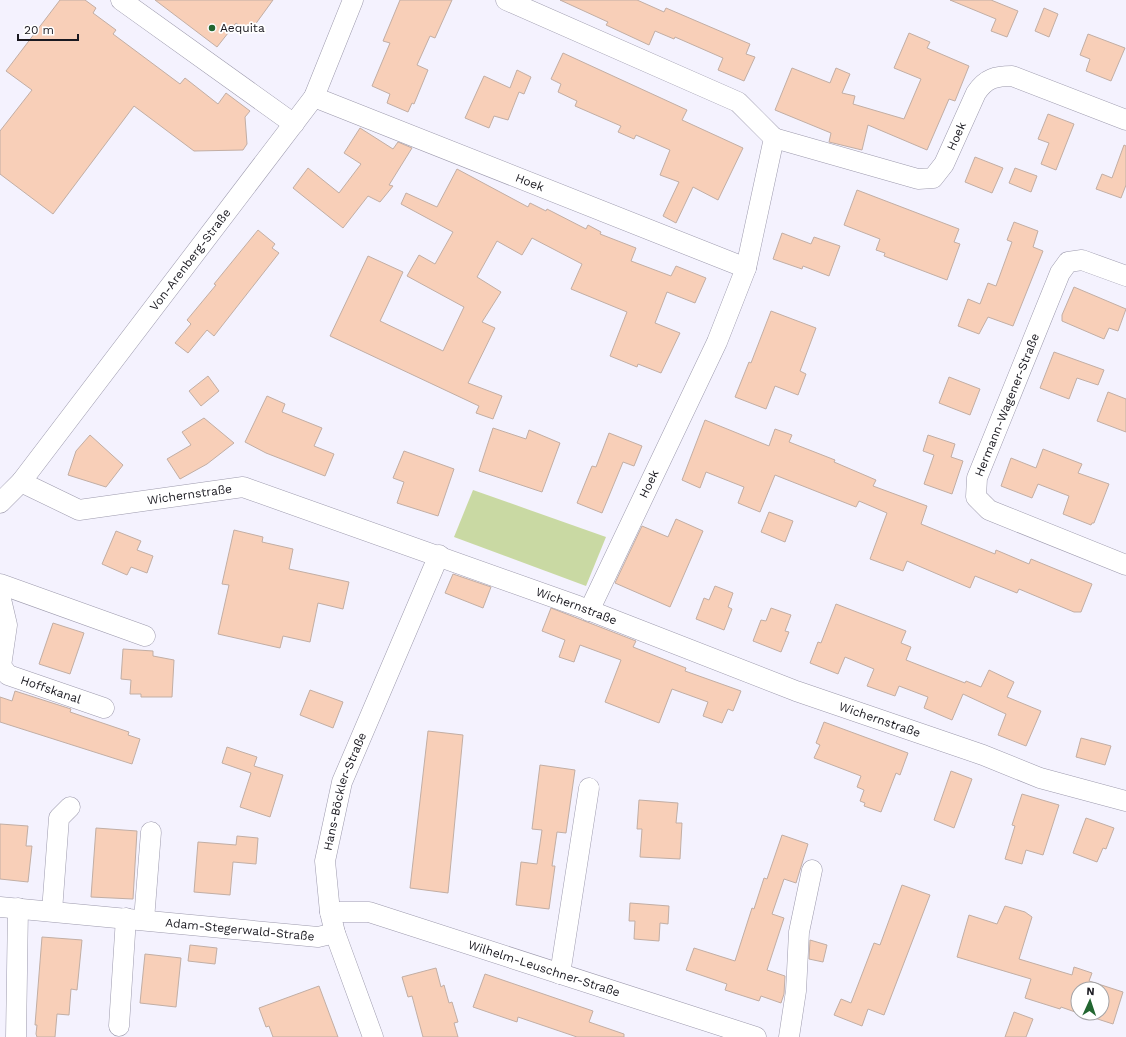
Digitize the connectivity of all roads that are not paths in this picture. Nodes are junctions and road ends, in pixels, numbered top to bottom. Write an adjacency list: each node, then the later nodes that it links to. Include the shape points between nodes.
1 (121, 0): 6 (street)
2 (353, 0): 4 (street, Von-Arenberg-Straße)
3 (506, 0): 7 (street, Hoek, via 738,102)
4 (314, 97): 6 (street, Von-Arenberg-Straße); 8 (street, Hoek)
5 (1126, 120): 7 (street, Hoek, via 1012,76 995,76 982,83 976,92 944,164 932,178 918,179)
6 (294, 124): 10 (street, Von-Arenberg-Straße)
7 (774, 138): 8 (street, Hoek)
8 (746, 268): 16 (street, Hoek, via 717,342)
9 (1126, 276): 13 (street, Hermann-Wagener-Straße, via 1082,260 1068,262 1060,273 977,478 976,497 989,510)
10 (21, 482): 11 (street, Von-Arenberg-Straße); 12 (street, Wichernstraße, via 79,510 243,487)
11 (0, 503)
12 (439, 556): 16 (street, Wichernstraße); 26 (street, Hans-Böckler-Straße, via 342,782 325,861)
13 (1126, 565)
14 (0, 584): 17 (street)
15 (0, 596): 18 (street, Hoffskanal, via 7,625 1,666 8,675)
16 (589, 611): 20 (street, Wichernstraße, via 796,691 983,755 1040,778)
17 (145, 636)
18 (104, 708)
19 (589, 788): 29 (street)
20 (1126, 801)
21 (70, 807): 25 (street, via 59,818)
22 (151, 832): 27 (street)
23 (812, 870): 34 (street, via 799,932 796,991)
24 (9, 907): 25 (street, Adam-Stegerwald-Straße); 31 (street, Adam-Stegerwald-Straße)
25 (52, 911): 27 (street, Adam-Stegerwald-Straße)
26 (330, 912): 28 (street, Hans-Böckler-Straße); 29 (street, Wilhelm-Leuschner-Straße, via 369,912)
27 (135, 919): 28 (street, Adam-Stegerwald-Straße, via 318,937); 30 (street)
28 (335, 933): 32 (street, Hans-Böckler-Straße)
29 (560, 974): 33 (street, Wilhelm-Leuschner-Straße)
30 (119, 1026)
31 (16, 1037)
32 (373, 1037)
33 (756, 1037)
34 (789, 1037)

